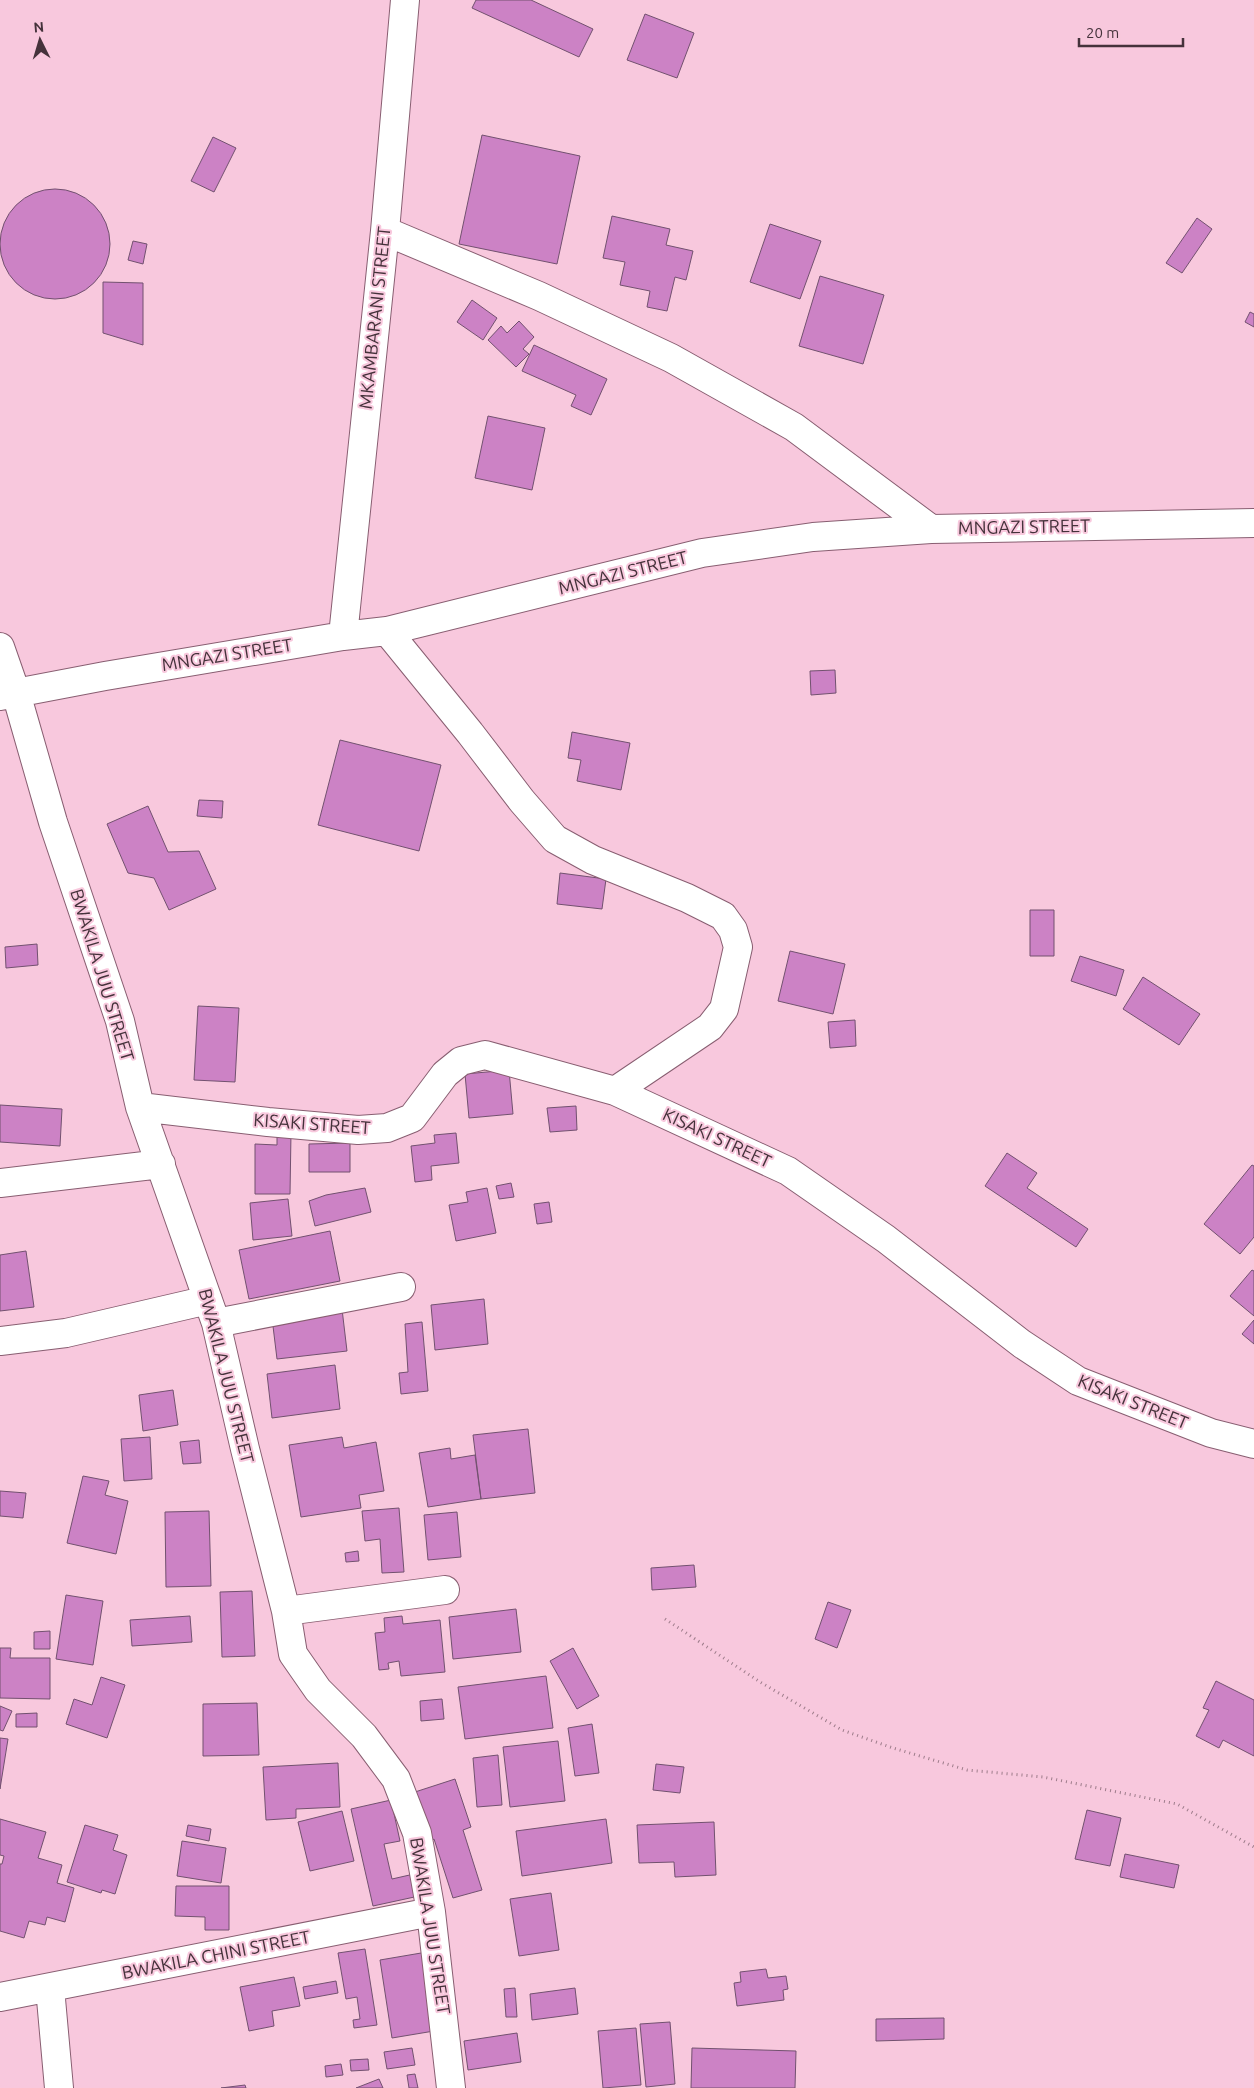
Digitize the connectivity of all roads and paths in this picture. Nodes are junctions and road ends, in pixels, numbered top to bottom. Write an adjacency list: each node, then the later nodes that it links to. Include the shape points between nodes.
1 (405, 0): 2 (street, MKAMBARANI STREET)
2 (385, 231): 4 (street, via 539,296 671,358 794,427); 6 (street, MKAMBARANI STREET)
3 (1254, 523): 4 (street, MNGAZI STREET)
4 (931, 529): 5 (street, MNGAZI STREET, via 813,537 702,553)
5 (387, 631): 6 (street, MNGAZI STREET); 9 (street, via 554,839 593,860 723,916 733,930 738,947 724,1009 710,1027)
6 (343, 636): 8 (street, MNGAZI STREET)
7 (0, 647): 8 (street, BWAKILA JUU STREET)
8 (8, 694): 10 (street, BWAKILA JUU STREET, via 120,1021)
9 (615, 1091): 10 (street, KISAKI STREET, via 485,1055 461,1061 445,1074 412,1118 387,1128 358,1130); 16 (street, KISAKI STREET, via 788,1171 886,1238 1022,1344 1078,1381 1211,1433)
10 (140, 1107): 11 (street, BWAKILA JUU STREET)
11 (161, 1164): 12 (street); 14 (street, BWAKILA JUU STREET)
12 (0, 1183)
13 (401, 1287): 14 (street)
14 (212, 1312): 15 (street); 18 (street, BWAKILA JUU STREET)
15 (0, 1341)
16 (1254, 1444)
17 (445, 1590): 18 (street)
18 (286, 1611): 21 (street, BWAKILA JUU STREET, via 293,1654 318,1690 364,1736 396,1779 417,1833)
19 (665, 1620): 20 (path, via 760,1682 842,1730 966,1770 1043,1777 1177,1804)
20 (1254, 1847)
21 (431, 1912): 22 (street, BWAKILA CHINI STREET); 25 (street, BWAKILA JUU STREET)
22 (50, 1988): 23 (street, BWAKILA CHINI STREET); 24 (street)
23 (0, 1997)
24 (59, 2088)
25 (451, 2088)

